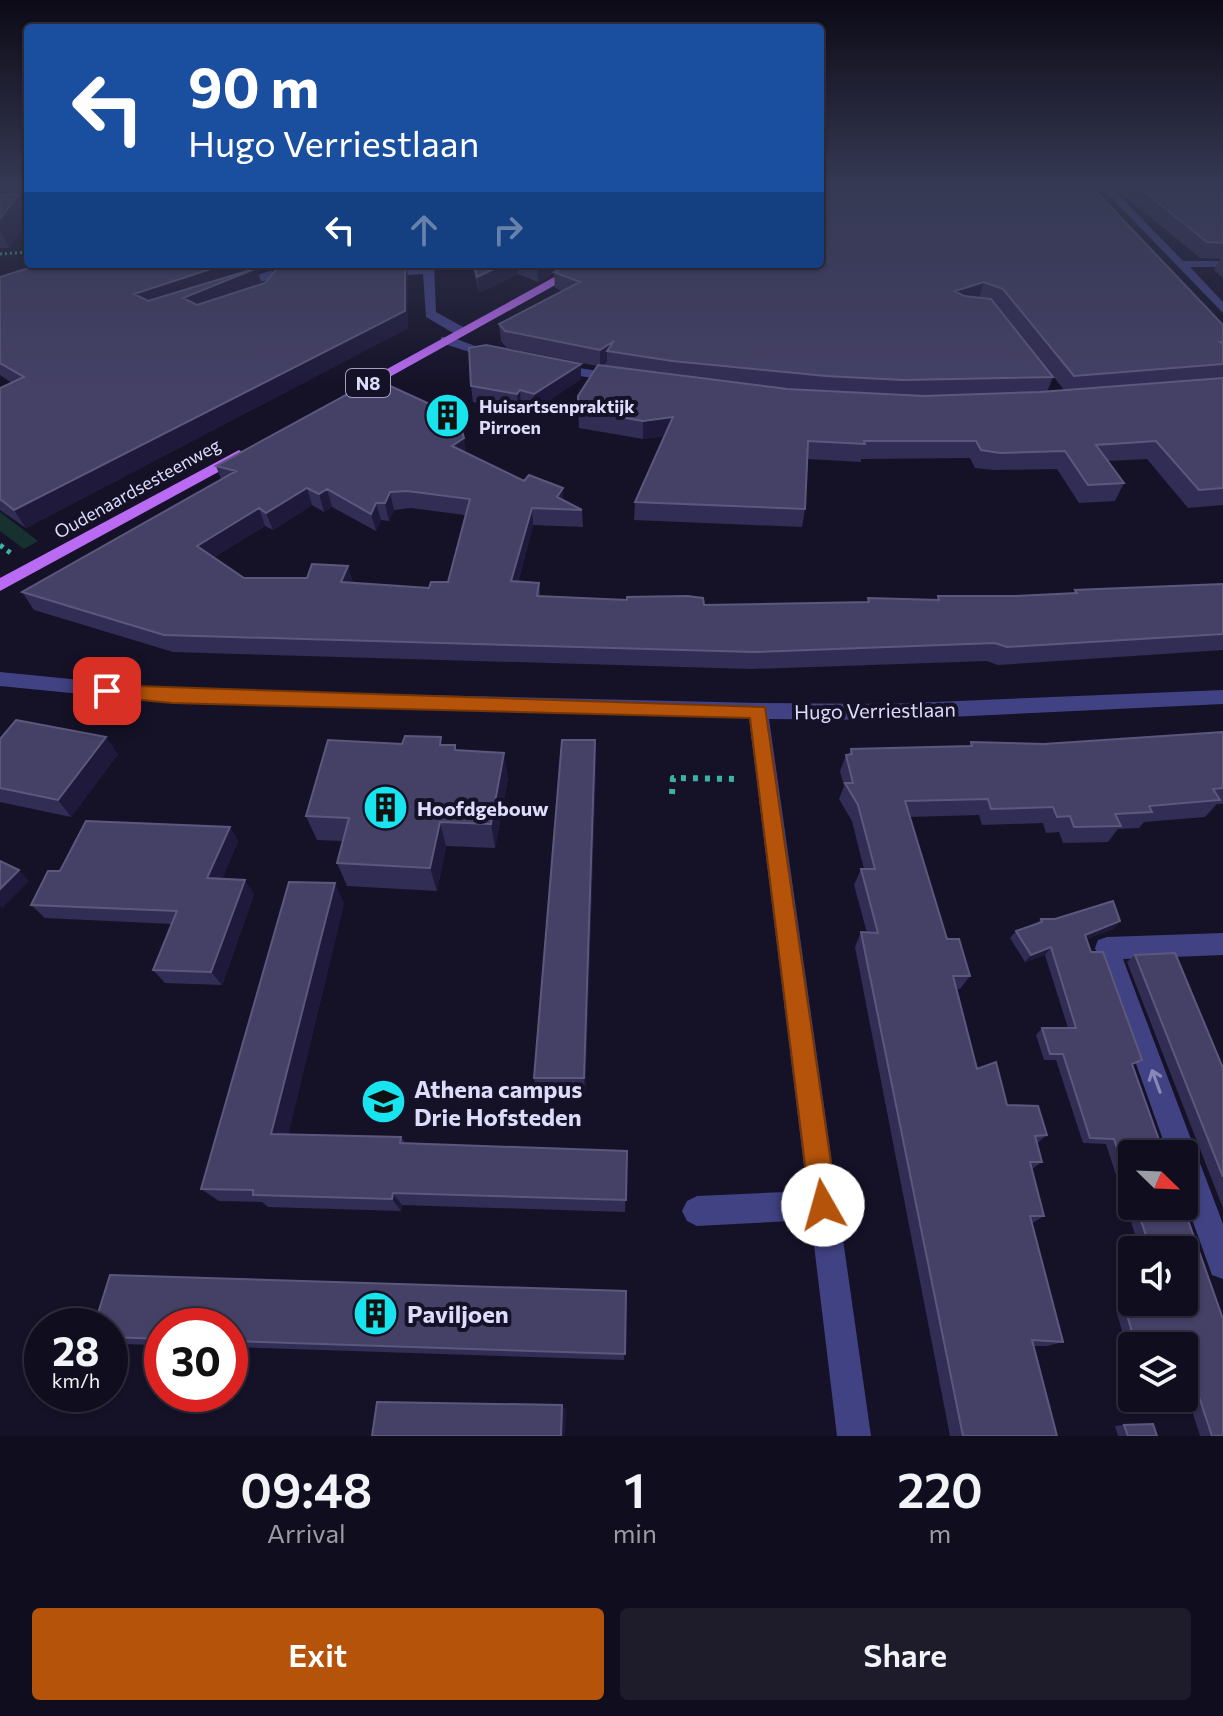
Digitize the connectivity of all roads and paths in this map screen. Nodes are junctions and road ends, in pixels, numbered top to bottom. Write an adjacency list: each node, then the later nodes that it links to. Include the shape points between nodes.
1 (1168, 251): 4 (street)
2 (24, 252): 3 (path)
3 (0, 254)
4 (1180, 264): 5 (street); 14 (street)
5 (1223, 264)
6 (418, 268): 9 (street)
7 (428, 268): 15 (street, via 430,314)
8 (579, 268): 15 (main road, N8)
9 (368, 273)
10 (279, 276): 11 (street); 12 (street); 13 (street)
11 (307, 276)
12 (224, 289)
13 (265, 294)
14 (1223, 309)
15 (460, 331): 16 (main road, N8)
16 (446, 340): 17 (street); 20 (main road, N8)
17 (511, 359)
18 (537, 365): 19 (street)
19 (631, 380)
20 (339, 400)
21 (258, 445): 22 (main road, Oudenaardsesteenweg)
22 (0, 585)
23 (0, 679): 25 (street, Hugo Verriestlaan, via 172,696)
24 (1223, 697): 25 (street, Hugo Verriestlaan, via 886,712)
25 (758, 711): 26 (street)
26 (767, 779): 27 (path, via 673,778); 31 (street)
27 (672, 794)
28 (1223, 944): 29 (street, one-way to 28, via 1107,948)
29 (1177, 1140)
30 (1198, 1196): 33 (street)
31 (823, 1205): 32 (street); 34 (street)
32 (697, 1211)
33 (1223, 1264)
34 (854, 1436)

